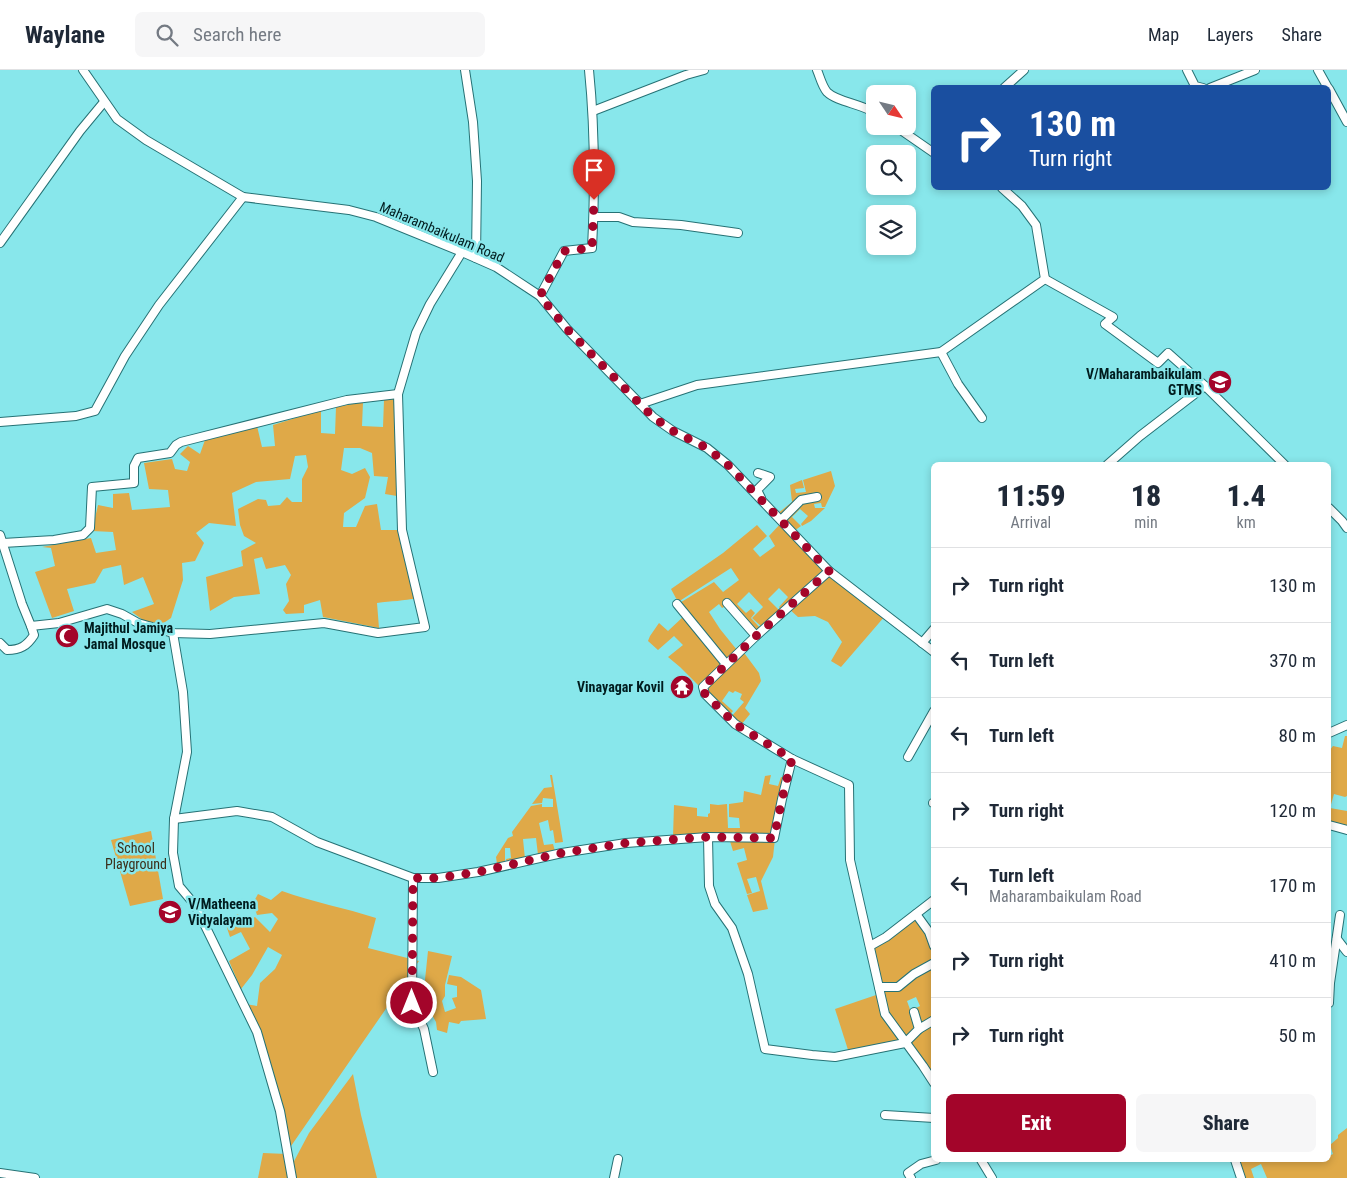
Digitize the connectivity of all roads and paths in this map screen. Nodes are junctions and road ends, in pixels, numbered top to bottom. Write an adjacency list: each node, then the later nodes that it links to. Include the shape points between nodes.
1 (82, 70): 15 (street, Maharambaikulam Road)
2 (465, 70): 27 (street, via 477,181)
3 (589, 70): 17 (street)
4 (704, 70): 17 (street)
5 (817, 70): 16 (street, via 832,96)
6 (1024, 70): 10 (street)
7 (1187, 70): 11 (street)
8 (1255, 70): 12 (street)
9 (1318, 70): 13 (street)
10 (1007, 85)
11 (1195, 85)
12 (1218, 85)
13 (1326, 85)
14 (1331, 93): 18 (street)
15 (104, 102): 22 (street, Maharambaikulam Road, via 117,119 146,140); 25 (street)
16 (866, 107)
17 (593, 111): 23 (street)
18 (1347, 122)
19 (909, 135): 20 (street)
20 (931, 150)
21 (1004, 190): 28 (street, via 1036,225)
22 (243, 197): 26 (street, Maharambaikulam Road, via 376,216); 35 (street, via 159,305 125,356 95,411 76,416)
23 (594, 217): 24 (street, via 620,216 633,222); 29 (street, via 592,248 564,251)
24 (738, 233)
25 (0, 243)
26 (462, 252): 27 (street, Maharambaikulam Road); 32 (street, via 416,333)
27 (476, 258): 29 (street, Maharambaikulam Road)
28 (1044, 279): 30 (street); 31 (street, via 1113,317 1105,324 1158,364 1168,353)
29 (540, 296): 33 (street, Maharambaikulam Road, via 567,329)
30 (941, 352): 33 (street, via 696,385); 34 (street)
31 (1205, 386): 36 (street); 37 (street)
32 (398, 394): 44 (street, via 346,400 181,442 170,453 138,458 134,466 134,483 92,487 90,528 83,535 54,540); 50 (street, via 402,530 425,627 378,633 324,623 210,634)
33 (640, 404): 40 (street, Maharambaikulam Road, via 673,431 707,448)
34 (982, 418)
35 (0, 422)
36 (1110, 462)
37 (1282, 462)
38 (758, 473): 40 (street, via 770,476 757,490)
39 (817, 498): 42 (street, via 801,500)
40 (762, 500): 42 (street, Maharambaikulam Road)
41 (1331, 510): 43 (street)
42 (781, 520): 45 (street, Maharambaikulam Road)
43 (1347, 528)
44 (2, 539): 48 (street)
45 (835, 572): 51 (street); 52 (street, Maharambaikulam Road)
46 (728, 602): 51 (street)
47 (677, 604): 55 (street)
48 (31, 626): 50 (street, via 59,623 107,609); 53 (street, via 34,635 29,644 16,650 7,650)
49 (931, 632): 52 (street)
50 (173, 634): 61 (street, via 183,692 187,752)
51 (756, 636): 55 (street)
52 (922, 643): 54 (street, Maharambaikulam Road)
53 (0, 644)
54 (931, 650)
55 (726, 664): 60 (street, via 703,687 705,694 735,724)
56 (931, 717): 59 (street)
57 (1347, 725): 58 (street)
58 (1331, 731)
59 (908, 756)
60 (792, 759): 64 (street, via 774,838); 71 (street, via 849,785 850,860)
61 (174, 819): 65 (street, via 237,811 272,818 317,842); 90 (street, via 173,853 179,886 195,905 257,1032 280,1111)
62 (1331, 826): 63 (street)
63 (1347, 830)
64 (708, 837): 65 (street, via 626,843 454,876); 79 (street, via 708,886 715,904 732,928 748,974 766,1048 835,1056)
65 (413, 878): 80 (street, via 412,1003 424,1029)
66 (931, 902): 67 (street)
67 (916, 914): 69 (street); 71 (street)
68 (1340, 915): 70 (street)
69 (931, 938)
70 (1337, 939): 72 (street); 74 (street)
71 (870, 946): 75 (street)
72 (1347, 952)
73 (931, 965): 75 (street, via 898,987)
74 (1331, 977)
75 (879, 987): 79 (street, via 885,1014)
76 (914, 1012): 78 (street)
77 (931, 1022): 78 (street)
78 (919, 1029): 79 (street)
79 (905, 1043): 81 (street)
80 (433, 1072)
81 (931, 1078)
82 (886, 1115): 83 (street)
83 (931, 1118)
84 (618, 1159): 91 (street)
85 (931, 1161): 92 (street, via 908,1173)
86 (982, 1162): 93 (street)
87 (1236, 1162): 94 (street)
88 (0, 1173): 89 (street)
89 (35, 1178)
90 (292, 1178)
91 (614, 1178)
92 (911, 1178)
93 (992, 1178)
94 (1241, 1178)

